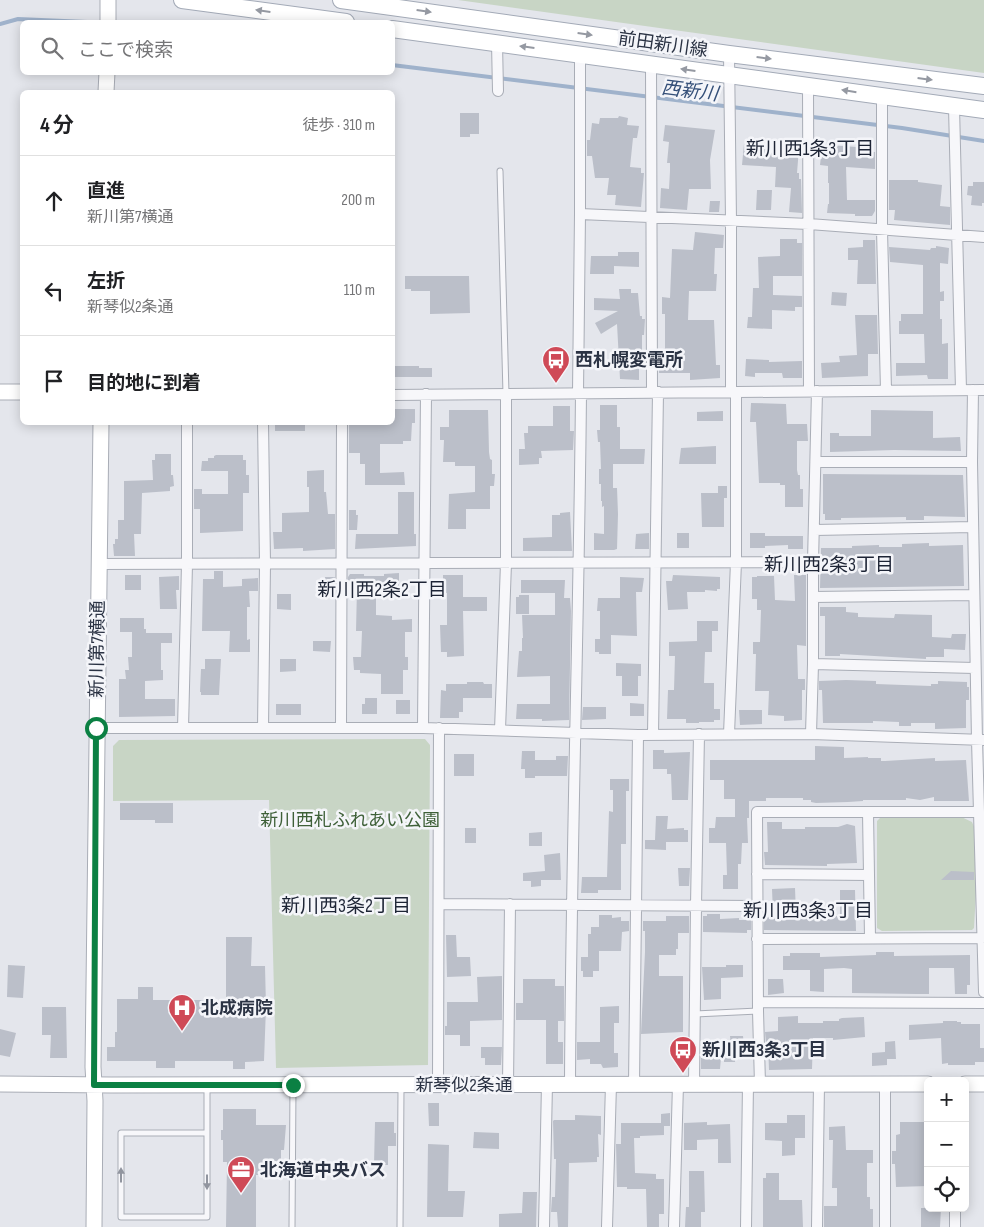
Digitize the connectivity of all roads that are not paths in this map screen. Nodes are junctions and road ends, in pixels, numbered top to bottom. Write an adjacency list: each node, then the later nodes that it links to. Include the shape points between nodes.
1 (108, 0): 4 (street)
2 (182, 0): 5 (main road, one-way to 2)
3 (342, 0): 9 (main road, 前田新川線, one-way to 9)
4 (108, 20)
5 (331, 20)
6 (395, 29): 7 (main road, 前田新川線)
7 (497, 43): 8 (main road, 前田新川線, one-way to 7); 16 (street)
8 (580, 54): 10 (main road, 前田新川線); 21 (street)
9 (729, 54): 12 (street); 14 (main road, 前田新川線, one-way to 14)
10 (652, 65): 12 (main road, 前田新川線, one-way to 10); 22 (street)
11 (107, 75): 15 (street)
12 (729, 76): 13 (main road, 前田新川線); 23 (street)
13 (808, 85): 17 (main road, 前田新川線, one-way to 13); 24 (street)
14 (984, 86)
15 (106, 90)
16 (498, 91)
17 (882, 96): 18 (main road, 前田新川線); 25 (street)
18 (954, 107): 19 (main road, 前田新川線); 26 (street)
19 (984, 110)
20 (500, 171): 39 (lane)
21 (580, 214): 22 (street); 37 (street)
22 (652, 218): 23 (street); 35 (street)
23 (731, 220): 24 (street); 36 (street)
24 (809, 224): 25 (street); 32 (street)
25 (882, 230): 26 (street); 28 (street)
26 (958, 235): 27 (street); 29 (street)
27 (984, 237)
28 (886, 390): 29 (street); 32 (street)
29 (961, 390): 30 (street)
30 (973, 390): 31 (street); 46 (street)
31 (984, 390)
32 (813, 391): 36 (street); 45 (street)
33 (0, 392): 34 (street)
34 (20, 392)
35 (655, 392): 36 (street); 37 (street); 49 (street)
36 (733, 392): 50 (street)
37 (580, 393): 39 (street); 55 (street)
38 (426, 394): 39 (street); 40 (street); 53 (street)
39 (506, 394): 54 (street)
40 (395, 395)
41 (101, 425): 56 (street, 新川第7横通)
42 (187, 425): 57 (street)
43 (263, 425): 58 (street)
44 (342, 425): 52 (street)
45 (816, 462): 46 (street); 48 (street)
46 (972, 462): 47 (street)
47 (973, 527): 48 (street); 59 (street)
48 (814, 530): 51 (street)
49 (657, 562): 50 (street); 55 (street); 75 (street)
50 (736, 562): 51 (street); 72 (street)
51 (813, 562): 60 (street)
52 (340, 563): 53 (street); 58 (street); 63 (street)
53 (424, 563): 54 (street); 67 (street)
54 (506, 563): 55 (street); 69 (street)
55 (579, 563): 70 (street)
56 (98, 564): 57 (street); 64 (street, 新川第7横通)
57 (187, 564): 58 (street); 65 (street)
58 (265, 564): 66 (street)
59 (974, 595): 60 (street); 62 (street)
60 (813, 597): 61 (street)
61 (813, 664): 62 (street); 73 (street)
62 (975, 668): 76 (street)
63 (341, 727): 66 (street); 67 (street)
64 (96, 728): 65 (street); 108 (street, 新川第7横通)
65 (183, 728): 66 (street)
66 (262, 728)
67 (423, 728): 68 (street)
68 (439, 728): 69 (street); 81 (street)
69 (500, 730): 70 (street)
70 (576, 733): 74 (street); 83 (street)
71 (700, 734): 72 (street); 75 (street); 85 (street)
72 (729, 734): 73 (street)
73 (811, 734): 76 (street)
74 (638, 735): 75 (street); 84 (street)
75 (653, 735)
76 (980, 740): 78 (street)
77 (868, 812): 78 (street); 79 (street, via 757,812); 80 (street)
78 (978, 812): 88 (street)
79 (757, 874): 80 (street); 86 (street)
80 (869, 875): 87 (street)
81 (439, 904): 82 (street); 112 (street)
82 (510, 904): 83 (street); 95 (street)
83 (571, 905): 84 (street); 97 (street)
84 (636, 906): 85 (street); 99 (street)
85 (696, 906): 86 (street); 93 (street)
86 (757, 906): 89 (street)
87 (870, 938): 88 (street); 89 (street)
88 (982, 938): 90 (street)
89 (757, 939): 92 (street)
90 (984, 992)
91 (984, 1003): 92 (street)
92 (758, 1006): 93 (lane); 102 (street)
93 (695, 1014): 101 (street)
94 (0, 1084): 108 (street, 新琴似2条通)
95 (508, 1084): 96 (street, 新琴似2条通); 112 (street, 新琴似2条通)
96 (547, 1084): 97 (street, 新琴似2条通); 118 (street)
97 (570, 1084): 98 (street, 新琴似2条通)
98 (611, 1084): 99 (street, 新琴似2条通); 119 (street)
99 (634, 1084): 100 (street, 新琴似2条通)
100 (678, 1084): 101 (street, 新琴似2条通); 120 (street)
101 (694, 1084): 102 (street, 新琴似2条通)
102 (754, 1084): 103 (street, 新琴似2条通); 121 (street)
103 (819, 1084): 104 (street, 新琴似2条通); 122 (street)
104 (885, 1084): 105 (street, 新琴似2条通); 123 (street)
105 (924, 1084)
106 (969, 1084): 107 (street)
107 (984, 1084)
108 (94, 1085): 109 (street, 新琴似2条通); 115 (street, 新川第7横通)
109 (207, 1085): 110 (street, 新琴似2条通); 113 (lane)
110 (293, 1085): 111 (street, 新琴似2条通); 116 (lane)
111 (401, 1085): 112 (street, 新琴似2条通); 117 (lane)
112 (438, 1085)
113 (207, 1133): 113 (lane, one-way to 113, via 207,1217 121,1217 121,1133)
114 (955, 1212): 124 (street)
115 (94, 1227)
116 (292, 1227)
117 (400, 1227)
118 (544, 1227)
119 (607, 1227)
120 (674, 1227)
121 (746, 1227)
122 (817, 1227)
123 (885, 1227)
124 (955, 1227)

